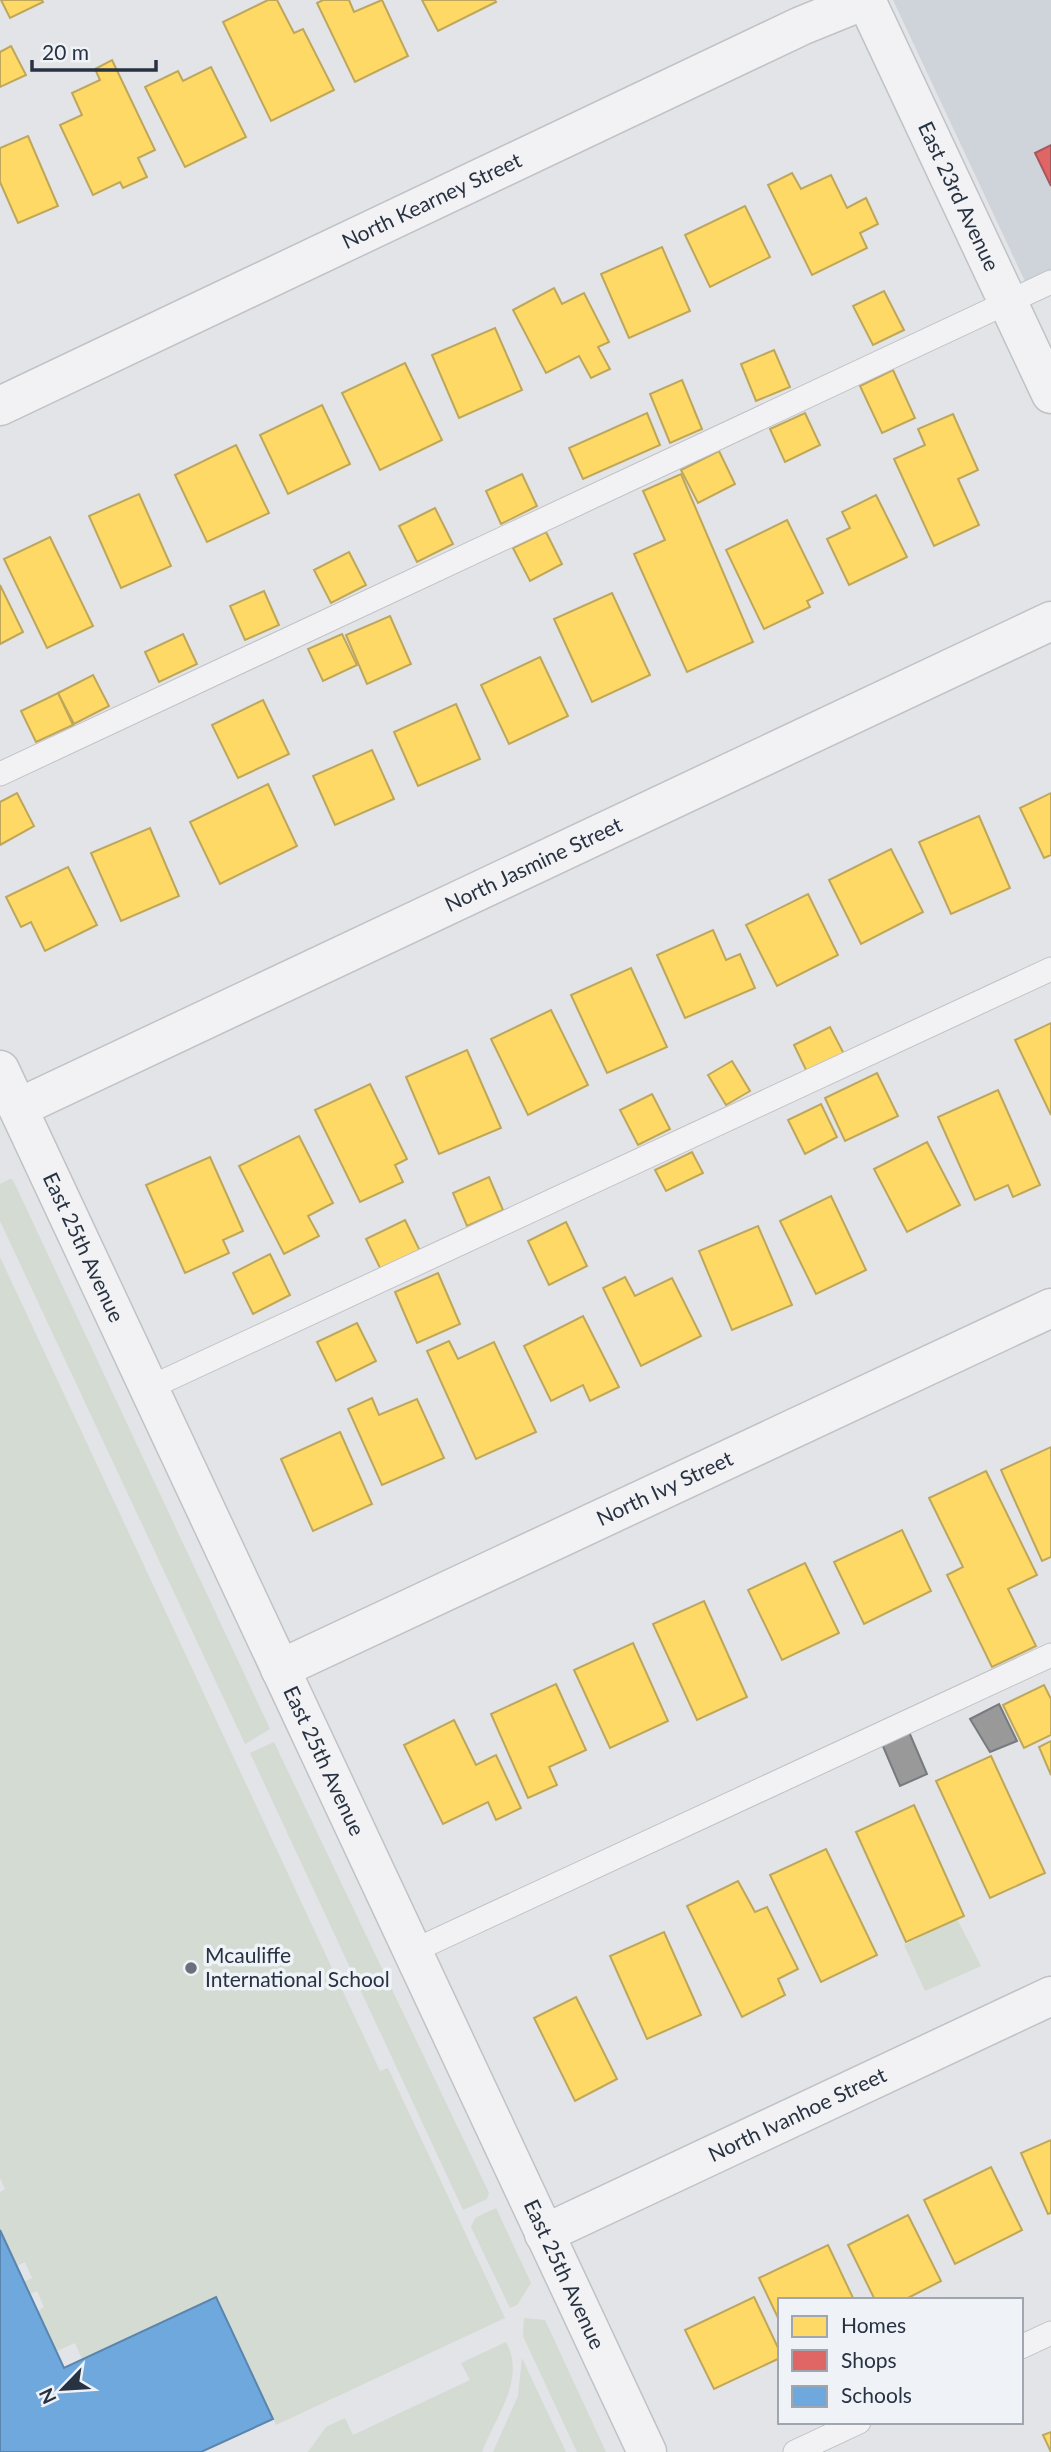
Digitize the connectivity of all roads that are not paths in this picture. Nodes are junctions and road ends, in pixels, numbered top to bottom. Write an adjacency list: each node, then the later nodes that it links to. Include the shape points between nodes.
1 (866, 0): 3 (street, East 23rd Avenue); 5 (street, North Kearney Street, via 801,26)
2 (1051, 282): 3 (lane)
3 (1008, 302): 4 (street, East 23rd Avenue); 7 (lane)
4 (1051, 394)
5 (0, 406)
6 (1051, 621): 10 (street, North Jasmine Street)
7 (0, 774)
8 (1051, 969): 12 (lane)
9 (0, 1070): 10 (street, East 25th Avenue)
10 (18, 1108): 12 (street, East 25th Avenue)
11 (1051, 1308): 14 (street, North Ivy Street)
12 (149, 1388): 14 (street, East 25th Avenue)
13 (1051, 1655): 15 (lane)
14 (280, 1669): 15 (street, East 25th Avenue)
15 (411, 1952): 17 (street, East 25th Avenue)
16 (1051, 1996): 17 (street, North Ivanhoe Street)
17 (544, 2234): 21 (street, East 25th Avenue)
18 (1051, 2333): 19 (lane)
19 (1023, 2346)
20 (855, 2424): 22 (lane)
21 (647, 2452)
22 (795, 2452)

